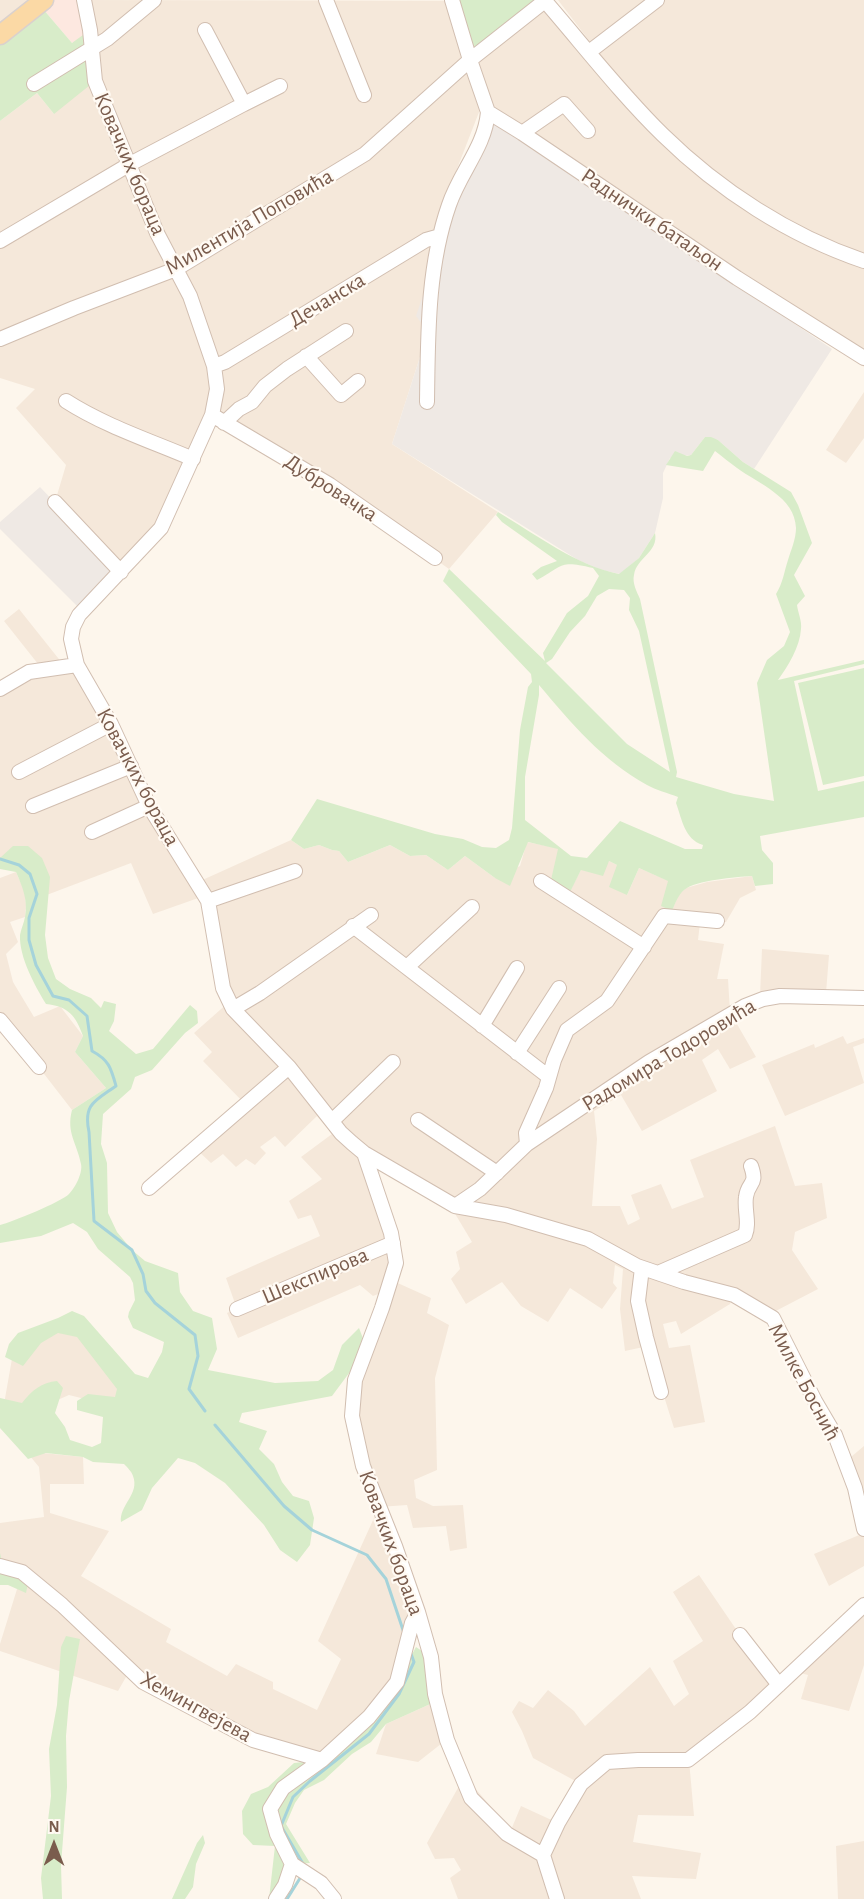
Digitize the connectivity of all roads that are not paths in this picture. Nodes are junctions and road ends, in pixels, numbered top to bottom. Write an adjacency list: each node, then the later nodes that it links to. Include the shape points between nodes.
1 (44, 0): 9 (main road)
2 (84, 0): 10 (street, Ковачких бораца)
3 (154, 0): 10 (street)
4 (326, 0): 15 (street)
5 (452, 0): 12 (street)
6 (546, 0): 11 (street); 12 (street)
7 (657, 0): 11 (street)
8 (205, 30): 16 (street)
9 (0, 34)
10 (92, 48): 13 (street); 20 (street, Ковачких бораца, via 95,81)
11 (589, 52): 23 (street, via 635,107 706,174 778,222)
12 (470, 60): 17 (street); 24 (street, Милентија Поповића, via 365,154)
13 (34, 84)
14 (280, 86): 16 (street)
15 (364, 95)
16 (244, 104): 20 (street)
17 (488, 112): 19 (street, Раднички батаљон); 21 (street, via 484,132 449,203)
18 (588, 130): 19 (street, via 564,104)
19 (522, 133): 28 (street, Раднички батаљон)
20 (130, 164): 22 (street); 24 (street, Ковачких бораца)
21 (440, 236): 29 (street, Дечанска, via 426,240); 32 (street, via 429,314)
22 (0, 241)
23 (864, 261)
24 (176, 269): 26 (street, Милентија Поповића); 29 (street, Ковачких бораца, via 190,296)
25 (346, 331): 27 (street)
26 (0, 339)
27 (306, 356): 30 (street, via 340,395); 33 (street, via 265,386 252,402)
28 (864, 358)
29 (214, 366): 33 (street, Ковачких бораца)
30 (358, 381)
31 (66, 401): 34 (street)
32 (427, 402)
33 (218, 419): 34 (street, Ковачких бораца); 36 (street, Дубровачка, via 330,485)
34 (194, 459): 37 (street, Ковачких бораца, via 161,528)
35 (55, 502): 37 (street)
36 (435, 558)
37 (121, 572): 38 (street, Ковачких бораца, via 79,615 73,627 71,639)
38 (77, 665): 39 (street, via 29,672); 40 (street, Ковачких бораца)
39 (0, 689)
40 (111, 724): 41 (street, Ковачких бораца); 42 (street)
41 (131, 766): 43 (street); 44 (street, Ковачких бораца)
42 (19, 772)
43 (33, 806)
44 (149, 807): 45 (street); 48 (street, Ковачких бораца)
45 (92, 832)
46 (295, 871): 48 (street)
47 (541, 881): 53 (street)
48 (208, 901): 58 (street, Ковачких бораца, via 223,988)
49 (472, 907): 54 (street)
50 (371, 915): 52 (street)
51 (717, 921): 53 (street, via 664,916)
52 (354, 926): 54 (street); 58 (street)
53 (644, 947): 65 (street, via 607,1001 567,1030)
54 (407, 967): 60 (street)
55 (518, 968): 60 (street)
56 (559, 988): 61 (street)
57 (864, 998): 68 (street, Радомира Тодоровића, via 780,996 745,1006 649,1062)
58 (233, 1009): 64 (street, Ковачких бораца)
59 (0, 1020): 63 (street)
60 (482, 1026): 61 (street)
61 (518, 1053): 65 (street)
62 (393, 1062): 67 (street)
63 (39, 1067)
64 (289, 1067): 67 (street, Ковачких бораца); 72 (street)
65 (549, 1077): 68 (street, via 526,1133)
66 (418, 1120): 71 (street)
67 (332, 1121): 69 (street, Ковачких бораца)
68 (527, 1144): 71 (street, Радомира Тодоровића)
69 (364, 1153): 73 (street, Ковачких бораца); 74 (street, Ковачких бораца)
70 (750, 1166): 76 (street, via 754,1177 746,1194 745,1235)
71 (496, 1173): 73 (street, Радомира Тодоровића)
72 (149, 1188)
73 (455, 1206): 75 (street, Милке Боснић, via 506,1215 588,1239)
74 (393, 1243): 77 (street, Шекспирова); 82 (street, Ковачких бораца, via 396,1263 355,1380 352,1416 363,1466)
75 (642, 1268): 76 (street, Милке Боснић); 78 (street, via 638,1300)
76 (657, 1273): 79 (street, Милке Боснић, via 734,1295 773,1318 835,1435 855,1488)
77 (237, 1309)
78 (661, 1392)
79 (864, 1529)
80 (0, 1566): 85 (street, Хемингвејева, via 22,1572 143,1682 253,1740)
81 (864, 1605): 84 (street)
82 (418, 1612): 85 (street, via 397,1682 369,1717); 86 (street, Ковачких бораца, via 447,1740 471,1798 507,1833)
83 (740, 1635): 84 (street)
84 (779, 1685): 86 (street, via 688,1760 608,1762 581,1784)
85 (322, 1760): 87 (street, via 283,1788 270,1809)
86 (543, 1855): 90 (street)
87 (292, 1864): 88 (street); 89 (street, via 321,1883)
88 (276, 1899)
89 (334, 1899)
90 (557, 1899)

